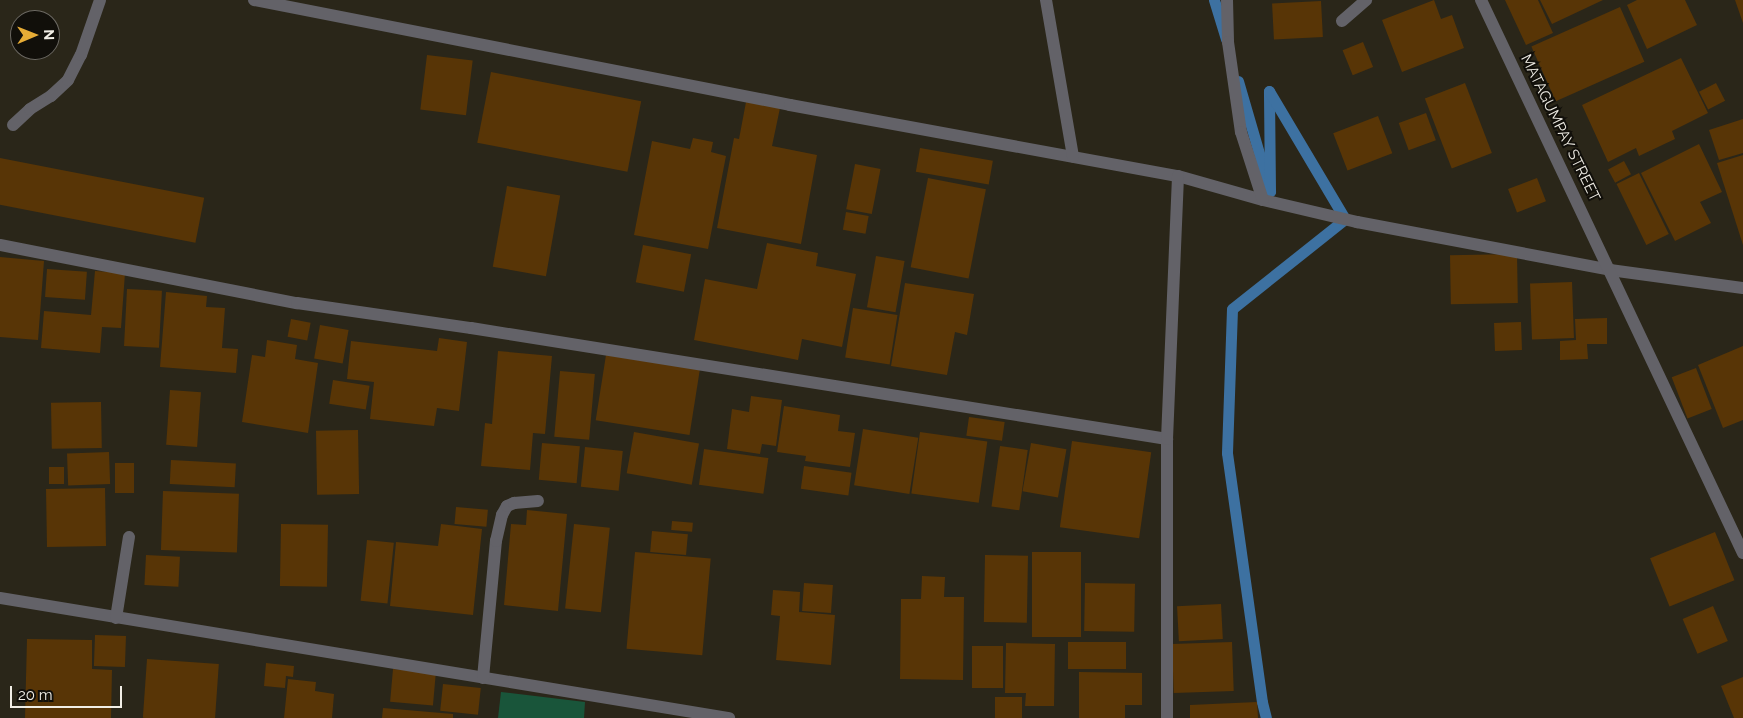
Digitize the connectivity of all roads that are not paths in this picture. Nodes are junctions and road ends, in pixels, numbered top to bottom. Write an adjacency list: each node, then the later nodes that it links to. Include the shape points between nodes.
1 (100, 0): 8 (street, via 82,55 68,80)
2 (254, 0): 9 (street)
3 (1046, 0): 9 (street)
4 (1227, 0): 11 (street, via 1228,42 1241,132)
5 (1366, 0): 7 (street)
6 (1481, 0): 13 (street, MATAGUMPAY STREET)
7 (1342, 21)
8 (13, 125)
9 (1073, 157): 10 (street)
10 (1178, 176): 11 (street); 15 (street)
11 (1263, 200): 13 (street, via 1357,222)
12 (0, 245): 15 (street, via 297,303)
13 (1610, 270): 14 (street); 18 (street, MATAGUMPAY STREET)
14 (1743, 288)
15 (1167, 439): 23 (street)
16 (538, 501): 21 (street, via 514,503 507,506 502,515 496,541)
17 (129, 537): 20 (street)
18 (1743, 553)
19 (0, 598): 20 (street)
20 (116, 618): 21 (street)
21 (483, 678): 22 (street)
22 (730, 718)
23 (1167, 718)

